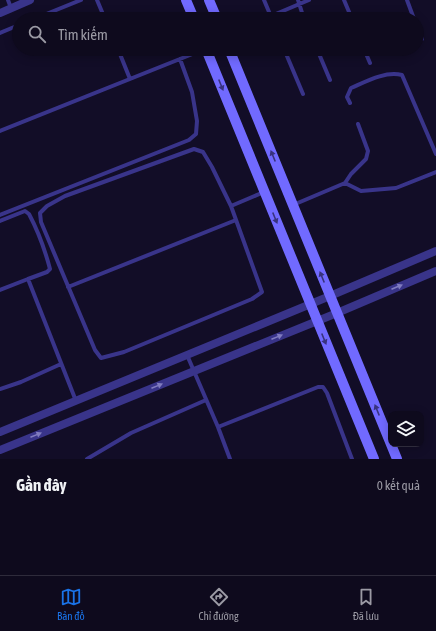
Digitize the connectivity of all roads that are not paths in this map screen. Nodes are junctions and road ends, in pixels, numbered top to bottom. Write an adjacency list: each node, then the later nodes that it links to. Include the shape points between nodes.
1 (30, 0): 11 (street)
2 (81, 0): 12 (lane)
3 (97, 0): 13 (lane)
4 (186, 0): 14 (street)
5 (209, 0): 15 (street)
6 (264, 0): 16 (lane)
7 (309, 0): 10 (lane)
8 (344, 0): 19 (lane)
9 (407, 0): 20 (lane)
10 (298, 2): 17 (lane); 18 (lane)
11 (10, 4): 21 (street)
12 (51, 12)
13 (102, 12)
14 (191, 12)
15 (214, 12)
16 (269, 12)
17 (281, 12)
18 (302, 12)
19 (349, 12)
20 (411, 12)
21 (0, 13)
22 (12, 28): 23 (lane)
23 (0, 33)
24 (121, 56): 33 (lane)
25 (188, 56): 31 (lane)
26 (209, 56): 42 (street, one-way to 42)
27 (232, 56): 43 (street, one-way to 27)
28 (287, 56): 35 (lane)
29 (320, 56): 34 (lane)
30 (367, 56): 32 (lane)
31 (180, 59): 33 (lane); 45 (lane, via 192,92 198,121 196,134 189,140)
32 (370, 63)
33 (130, 79): 38 (lane)
34 (330, 80)
35 (303, 94)
36 (350, 103): 39 (lane, via 347,97 351,88 377,77 402,75)
37 (358, 124): 41 (lane, via 368,151 366,159)
38 (0, 131)
39 (436, 154)
40 (436, 172): 41 (lane, via 396,188 361,191)
41 (345, 183): 43 (lane)
42 (265, 192): 44 (lane); 54 (street, one-way to 54)
43 (293, 205): 53 (street, one-way to 43)
44 (231, 206): 46 (lane); 51 (lane, via 203,152 194,149 65,196 40,213 41,222)
45 (0, 215)
46 (236, 220): 51 (lane); 51 (lane, via 262,292 252,299 124,352 101,358 95,350)
47 (0, 221): 50 (lane, via 24,212 30,214 50,268 47,272)
48 (436, 251): 53 (street)
49 (436, 271): 55 (street, one-way to 49)
50 (28, 279): 52 (lane); 58 (lane)
51 (68, 288)
52 (0, 290)
53 (330, 296): 54 (street); 55 (street)
54 (310, 304): 56 (street); 57 (street)
55 (337, 313): 56 (street); 70 (street, one-way to 55)
56 (317, 321): 59 (street, one-way to 56); 69 (street, one-way to 69)
57 (187, 355): 59 (lane); 62 (street)
58 (61, 364): 60 (lane); 62 (lane)
59 (194, 371): 61 (lane); 65 (street, one-way to 59)
60 (0, 389)
61 (206, 400): 63 (lane); 66 (lane, via 130,433)
62 (76, 401): 64 (street)
63 (218, 427): 67 (lane); 68 (lane, via 323,387)
64 (0, 432)
65 (0, 450)
66 (87, 459)
67 (230, 459)
68 (352, 459)
69 (374, 459)
70 (397, 459)

